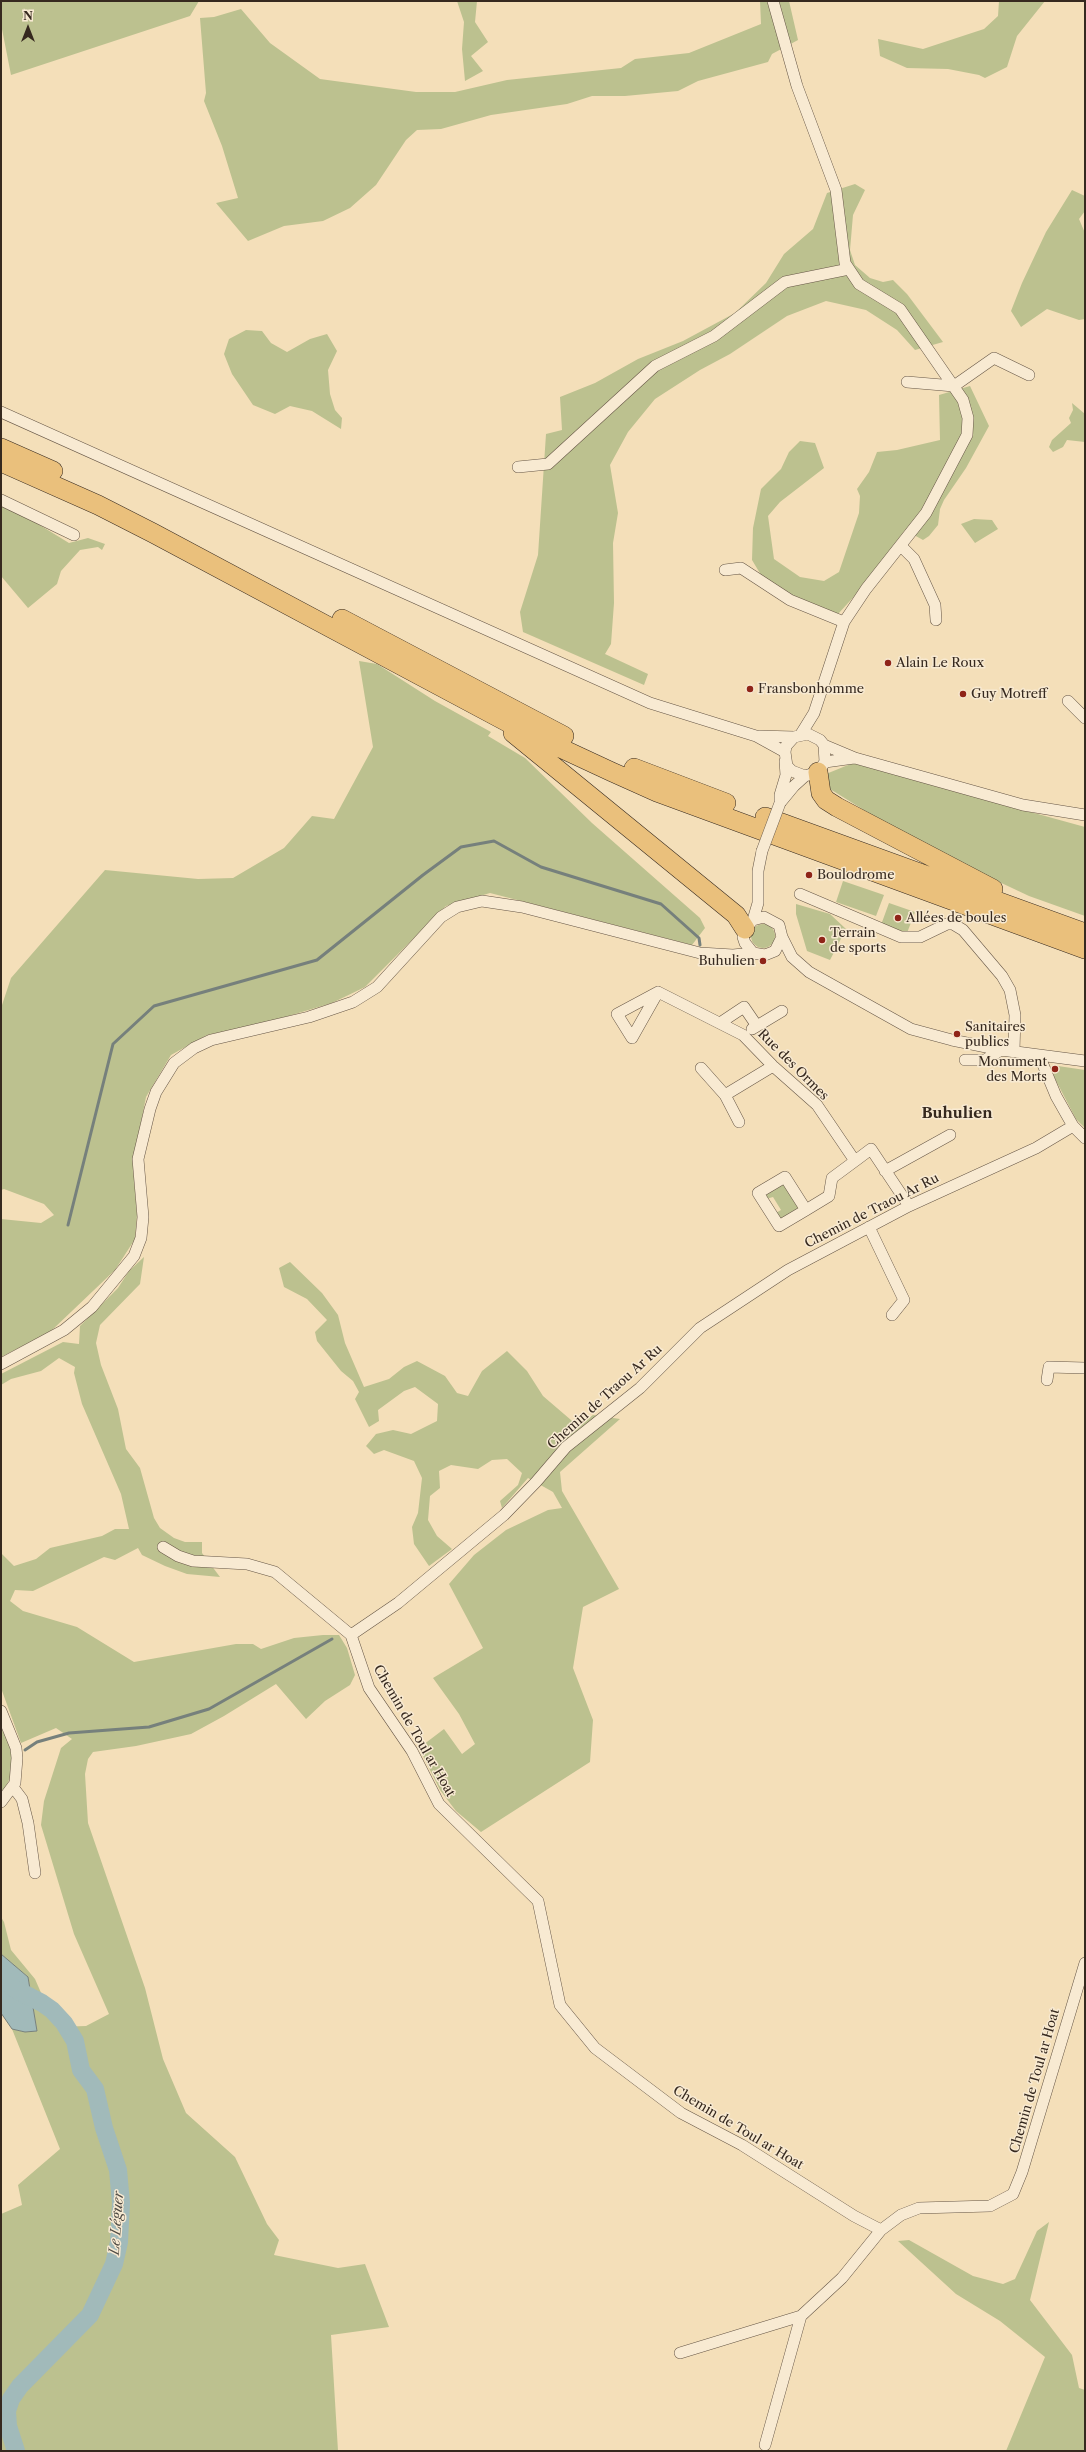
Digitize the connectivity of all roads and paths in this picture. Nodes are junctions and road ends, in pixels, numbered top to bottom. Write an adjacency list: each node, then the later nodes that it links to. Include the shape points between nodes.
1 (773, 1): 2 (street, via 797,86 836,190 845,263)
2 (849, 269): 5 (street, via 859,284 900,309); 9 (street, via 786,282 714,336 655,366 548,464)
3 (1028, 375): 5 (street, via 994,358)
4 (907, 382): 5 (street)
5 (954, 386): 12 (street, via 967,412 967,435 926,513)
6 (1, 412): 20 (street, via 650,703)
7 (1, 448): 31 (highway, via 152,518 597,752 731,805)
8 (1, 462): 17 (highway, via 146,529)
9 (518, 467)
10 (1, 500): 11 (street)
11 (74, 535)
12 (901, 546): 14 (street, via 914,559 935,605); 15 (street, via 866,589)
13 (725, 570): 15 (street, via 741,568 790,600)
14 (936, 620)
15 (844, 622): 18 (street)
16 (1068, 701): 19 (street)
17 (486, 710): 32 (highway, via 736,915); 35 (highway, via 566,751 657,792)
18 (814, 713): 21 (street); 22 (street)
19 (1085, 718)
20 (756, 736): 21 (street); 23 (street)
21 (798, 736): 22 (street, via 808,734); 23 (street, via 786,746)
22 (822, 743): 24 (street); 25 (street)
23 (785, 756): 25 (street, via 792,771); 26 (street, via 786,775)
24 (855, 758): 25 (street); 27 (street, via 1024,805)
25 (816, 770): 26 (street); 31 (highway, via 821,793 837,807)
26 (780, 803): 28 (street, bridge, via 762,851 758,871)
27 (1085, 815)
28 (759, 894): 30 (street); 32 (street)
29 (800, 894): 46 (street, via 901,937 920,937 947,924 953,924 963,930 1002,976 1010,990 1015,1015)
30 (774, 921): 32 (street, via 764,917); 34 (street, via 779,925)
31 (1058, 923): 33 (highway)
32 (747, 929): 36 (street, via 748,949); 37 (street, via 737,947)
33 (1085, 933)
34 (782, 937): 38 (street, via 775,951); 39 (street)
35 (1085, 948)
36 (753, 953): 37 (street); 38 (street)
37 (723, 955): 63 (street, via 700,953 522,907 482,901 457,907 441,917 377,987 353,1002 310,1018 211,1040 183,1054 156,1092 138,1159 143,1216 141,1238 134,1256 92,1307 64,1330)
38 (765, 955): 39 (street)
39 (797, 963): 45 (street, via 830,985 911,1028)
40 (658, 992): 42 (street, Rue des Ormes)
41 (782, 1011): 43 (street)
42 (720, 1023): 43 (street, via 744,1007); 44 (street, Rue des Ormes)
43 (757, 1026): 44 (street)
44 (743, 1034): 50 (street, Rue des Ormes)
45 (1001, 1050): 46 (street); 48 (street, via 985,1060)
46 (1014, 1051): 47 (street)
47 (1039, 1055): 49 (street); 54 (street, via 1056,1096)
48 (965, 1060)
49 (1085, 1061)
50 (773, 1066): 52 (street); 57 (street, Rue des Ormes, via 816,1105)
51 (701, 1068): 52 (street)
52 (725, 1095): 53 (street)
53 (739, 1122)
54 (1073, 1126): 56 (street); 59 (street, Chemin de Traou Ar Ru, via 1036,1148)
55 (950, 1135): 58 (street)
56 (1085, 1138)
57 (854, 1161): 58 (street, via 871,1149); 60 (street, via 832,1178 829,1196)
58 (885, 1171): 59 (street)
59 (908, 1206): 61 (street, Chemin de Traou Ar Ru)
60 (806, 1210): 60 (street, via 785,1177 758,1193 779,1226)
61 (869, 1227): 62 (street, via 904,1300); 67 (street, Chemin de Traou Ar Ru, via 788,1270 700,1328 640,1388 566,1447 504,1515 410,1594)
62 (892, 1315)
63 (1, 1364)
64 (1085, 1368): 65 (street, via 1048,1367)
65 (1047, 1380)
66 (163, 1547): 67 (street, via 193,1561 247,1564 275,1572)
67 (351, 1635): 73 (street, Chemin de Toul ar Hoat, via 369,1688 406,1742 439,1804 538,1902 560,2004 595,2048 681,2113 742,2145 854,2216)
68 (1, 1711): 69 (street, via 16,1748 17,1772)
69 (13, 1787): 70 (street); 71 (street, via 22,1799)
70 (1, 1802)
71 (35, 1873)
72 (1085, 1963): 73 (street, Chemin de Toul ar Hoat, via 1022,2172 1013,2194 990,2206 919,2208 901,2215)
73 (881, 2230): 74 (street, via 842,2278)
74 (801, 2316): 75 (street); 76 (street)
75 (680, 2354)
76 (765, 2445)

